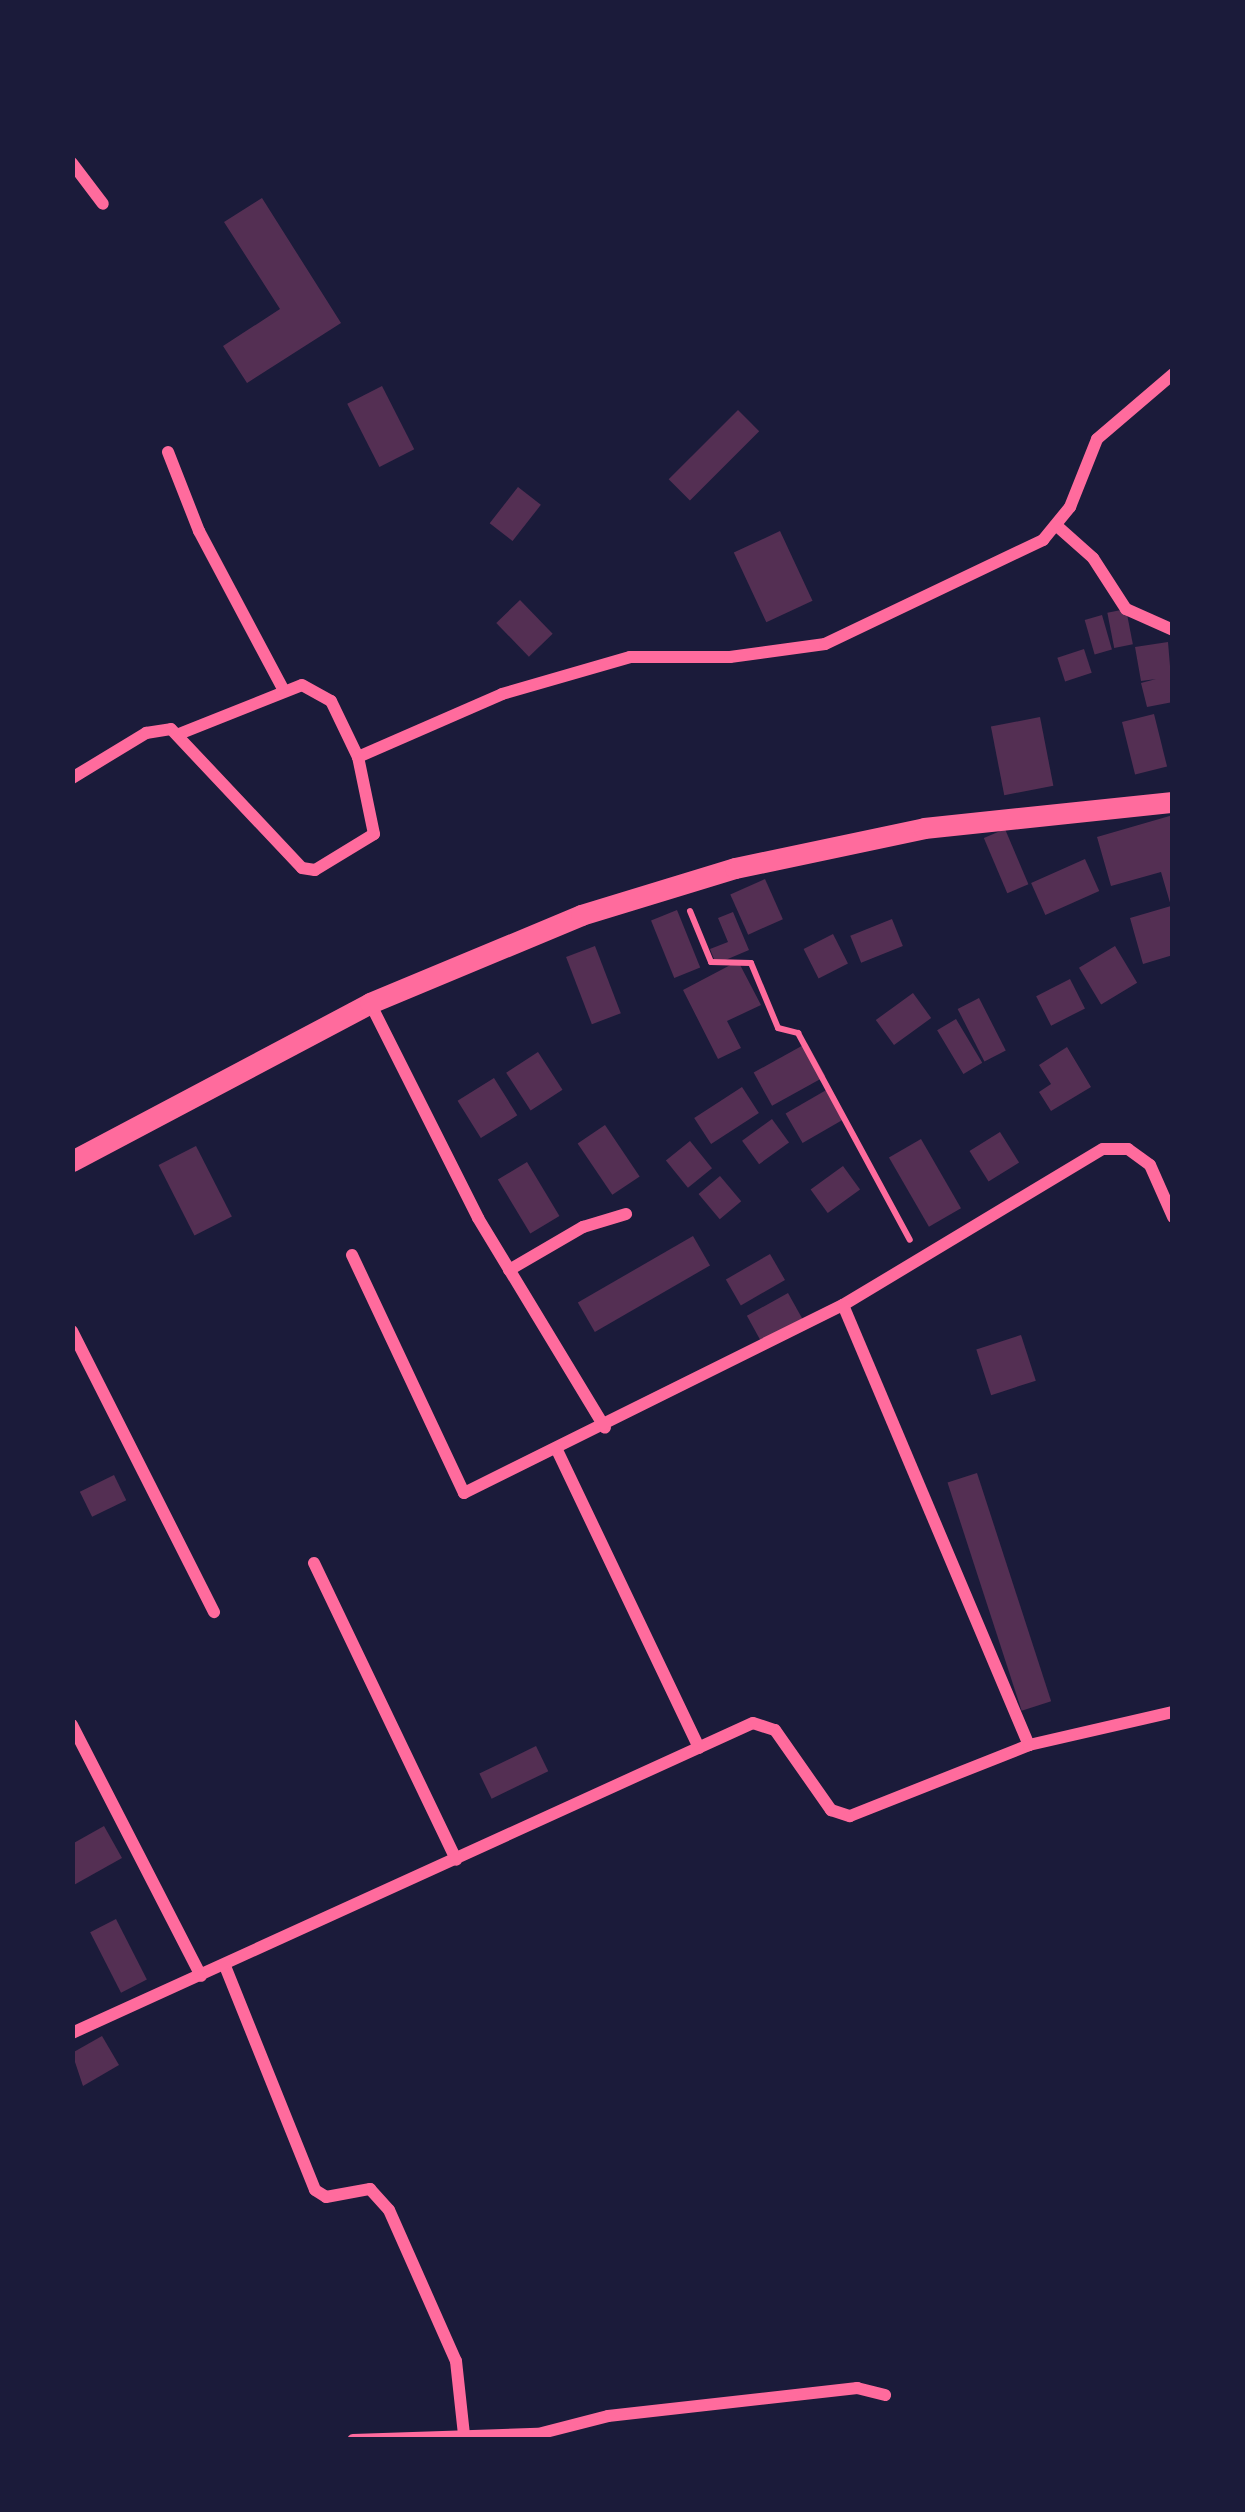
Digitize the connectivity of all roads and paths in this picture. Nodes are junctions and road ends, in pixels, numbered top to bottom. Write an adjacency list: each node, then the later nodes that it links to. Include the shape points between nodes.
1 (72, 163): 2 (street)
2 (103, 205)
3 (1173, 374): 5 (street, via 1097,440)
4 (168, 452): 7 (street, via 199,532)
5 (1057, 526): 6 (street, via 1093,558 1126,608); 9 (street, via 1000,565 825,644 730,657 631,657 502,694)
6 (1173, 630)
7 (283, 689): 8 (street); 9 (street, via 302,686 331,701)
8 (178, 734): 9 (street, via 311,871 374,834); 10 (street, via 156,729)
9 (358, 757)
10 (72, 778)
11 (1173, 802): 12 (street, via 924,828)
12 (679, 885): 13 (street, via 581,915); 18 (path, via 711,962 751,963 778,1028 798,1033)
13 (370, 1003): 14 (street); 19 (street)
14 (72, 1161)
15 (626, 1214): 19 (street)
16 (1173, 1217): 18 (street, via 1150,1165 1116,1146)
17 (352, 1255): 23 (street, via 464,1493)
18 (920, 1259): 20 (street)
19 (509, 1270): 22 (street)
20 (843, 1305): 22 (street); 28 (street)
21 (72, 1331): 25 (street)
22 (605, 1428): 23 (street)
23 (557, 1450): 29 (street)
24 (314, 1562): 30 (street)
25 (214, 1612)
26 (1173, 1712): 28 (street)
27 (72, 1725): 32 (street)
28 (1029, 1745): 29 (street, via 850,1816 831,1810 768,1726 753,1723)
29 (699, 1748): 30 (street)
30 (456, 1860): 31 (street)
31 (225, 1966): 32 (street); 36 (street, via 314,2190 326,2197 370,2189 388,2210 456,2361)
32 (201, 1976): 33 (street)
33 (72, 2033)
34 (885, 2395): 35 (street, via 857,2388)
35 (572, 2424): 36 (street, via 538,2434); 38 (street)
36 (464, 2435): 37 (street)
37 (353, 2440)
38 (578, 2440)

